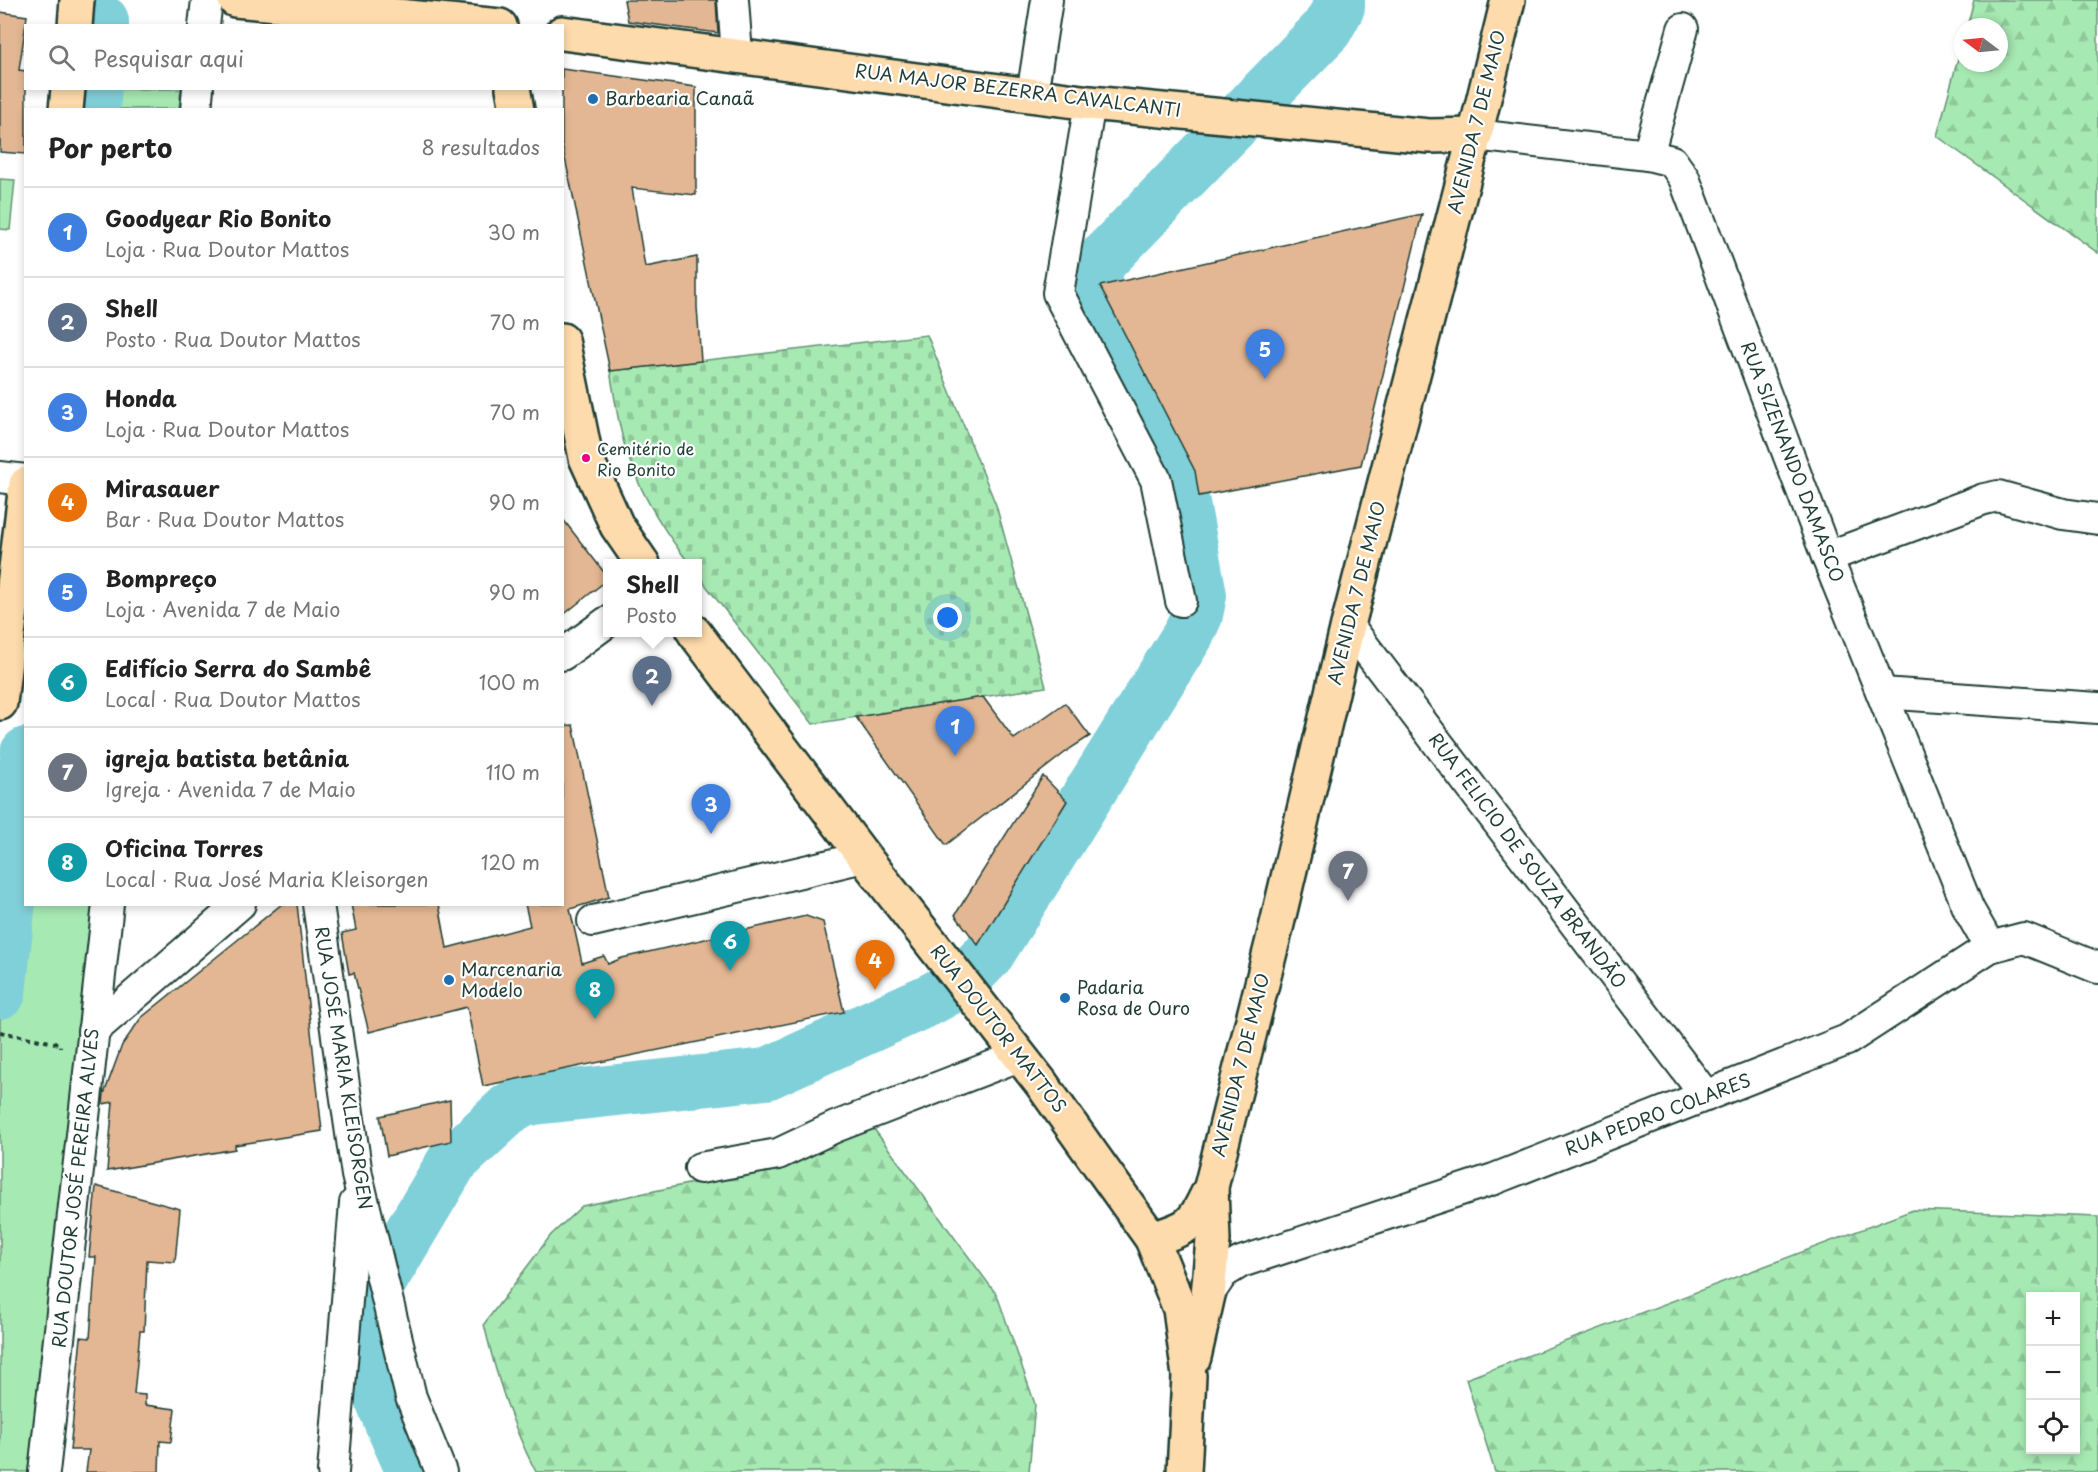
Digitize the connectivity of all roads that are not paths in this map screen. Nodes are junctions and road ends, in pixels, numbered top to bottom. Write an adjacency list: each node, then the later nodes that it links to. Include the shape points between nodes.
1 (77, 0): 8 (main road)
2 (207, 0): 9 (street)
3 (235, 0): 10 (main road)
4 (496, 0): 11 (main road)
5 (733, 0): 14 (street)
6 (1047, 0): 18 (street)
7 (1508, 0): 23 (main road, AVENIDA 7 DE MAIO)
8 (75, 24)
9 (204, 24)
10 (480, 24)
11 (500, 24)
12 (1683, 29): 24 (street)
13 (564, 33): 14 (main road, RUA MAJOR BEZERRA CAVALCANTI)
14 (737, 55): 18 (main road, RUA MAJOR BEZERRA CAVALCANTI)
15 (68, 90): 20 (main road)
16 (198, 90): 21 (street)
17 (513, 90): 22 (main road)
18 (1032, 95): 19 (main road, RUA MAJOR BEZERRA CAVALCANTI)
19 (1090, 103): 23 (main road, RUA MAJOR BEZERRA CAVALCANTI, via 1429,136); 32 (street, via 1058,293 1156,480)
20 (66, 108)
21 (196, 108)
22 (517, 108)
23 (1475, 135): 24 (street, RUA SIZENANDO DAMASCO); 34 (main road, AVENIDA 7 DE MAIO)
24 (1648, 155): 30 (street, RUA SIZENANDO DAMASCO, via 1671,161 1684,177)
25 (564, 350): 31 (main road, via 586,458 617,526)
26 (0, 477): 27 (street)
27 (24, 482)
28 (24, 499): 38 (main road)
29 (2098, 519): 30 (street, via 1998,496)
30 (1827, 557): 37 (street, RUA SIZENANDO DAMASCO)
31 (640, 559)
32 (1181, 601)
33 (603, 625): 36 (street)
34 (1348, 625): 49 (street, RUA FELICIO DE SOUZA BRANDÃO); 52 (main road, AVENIDA 7 DE MAIO)
35 (697, 637): 40 (main road, RUA DOUTOR MATTOS)
36 (564, 654)
37 (1882, 693): 39 (street); 45 (street, RUA SIZENANDO DAMASCO, via 1969,910)
38 (0, 703)
39 (2098, 708)
40 (864, 857): 44 (street); 48 (main road, RUA DOUTOR MATTOS)
41 (108, 906): 47 (street, RUA DOUTOR JOSÉ PEREIRA ALVES)
42 (238, 906): 47 (street)
43 (318, 906): 51 (street, RUA JOSÉ MARIA KLEISORGEN)
44 (593, 921)
45 (1990, 947): 46 (street, RUA PEDRO COLARES, via 2024,938); 49 (street, RUA PEDRO COLARES, via 1847,1040)
46 (2098, 968)
47 (93, 1031): 56 (street, RUA DOUTOR JOSÉ PEREIRA ALVES)
48 (1019, 1056): 50 (street, via 835,1127 778,1154); 53 (main road, RUA DOUTOR MATTOS)
49 (1706, 1096): 54 (street, RUA PEDRO COLARES, via 1494,1179 1241,1262 1223,1273)
50 (700, 1168)
51 (357, 1175): 57 (street); 58 (street, RUA JOSÉ MARIA KLEISORGEN, via 411,1397)
52 (1211, 1187): 53 (main road, AVENIDA 7 DE MAIO, via 1192,1222); 54 (main road, AVENIDA 7 DE MAIO, via 1213,1240)
53 (1152, 1239): 55 (main road, RUA DOUTOR MATTOS, via 1180,1309)
54 (1208, 1295): 55 (main road, AVENIDA 7 DE MAIO)
55 (1189, 1376): 59 (main road, RUA DOUTOR MATTOS)
56 (44, 1472)
57 (333, 1472)
58 (441, 1472)
59 (1184, 1472)

